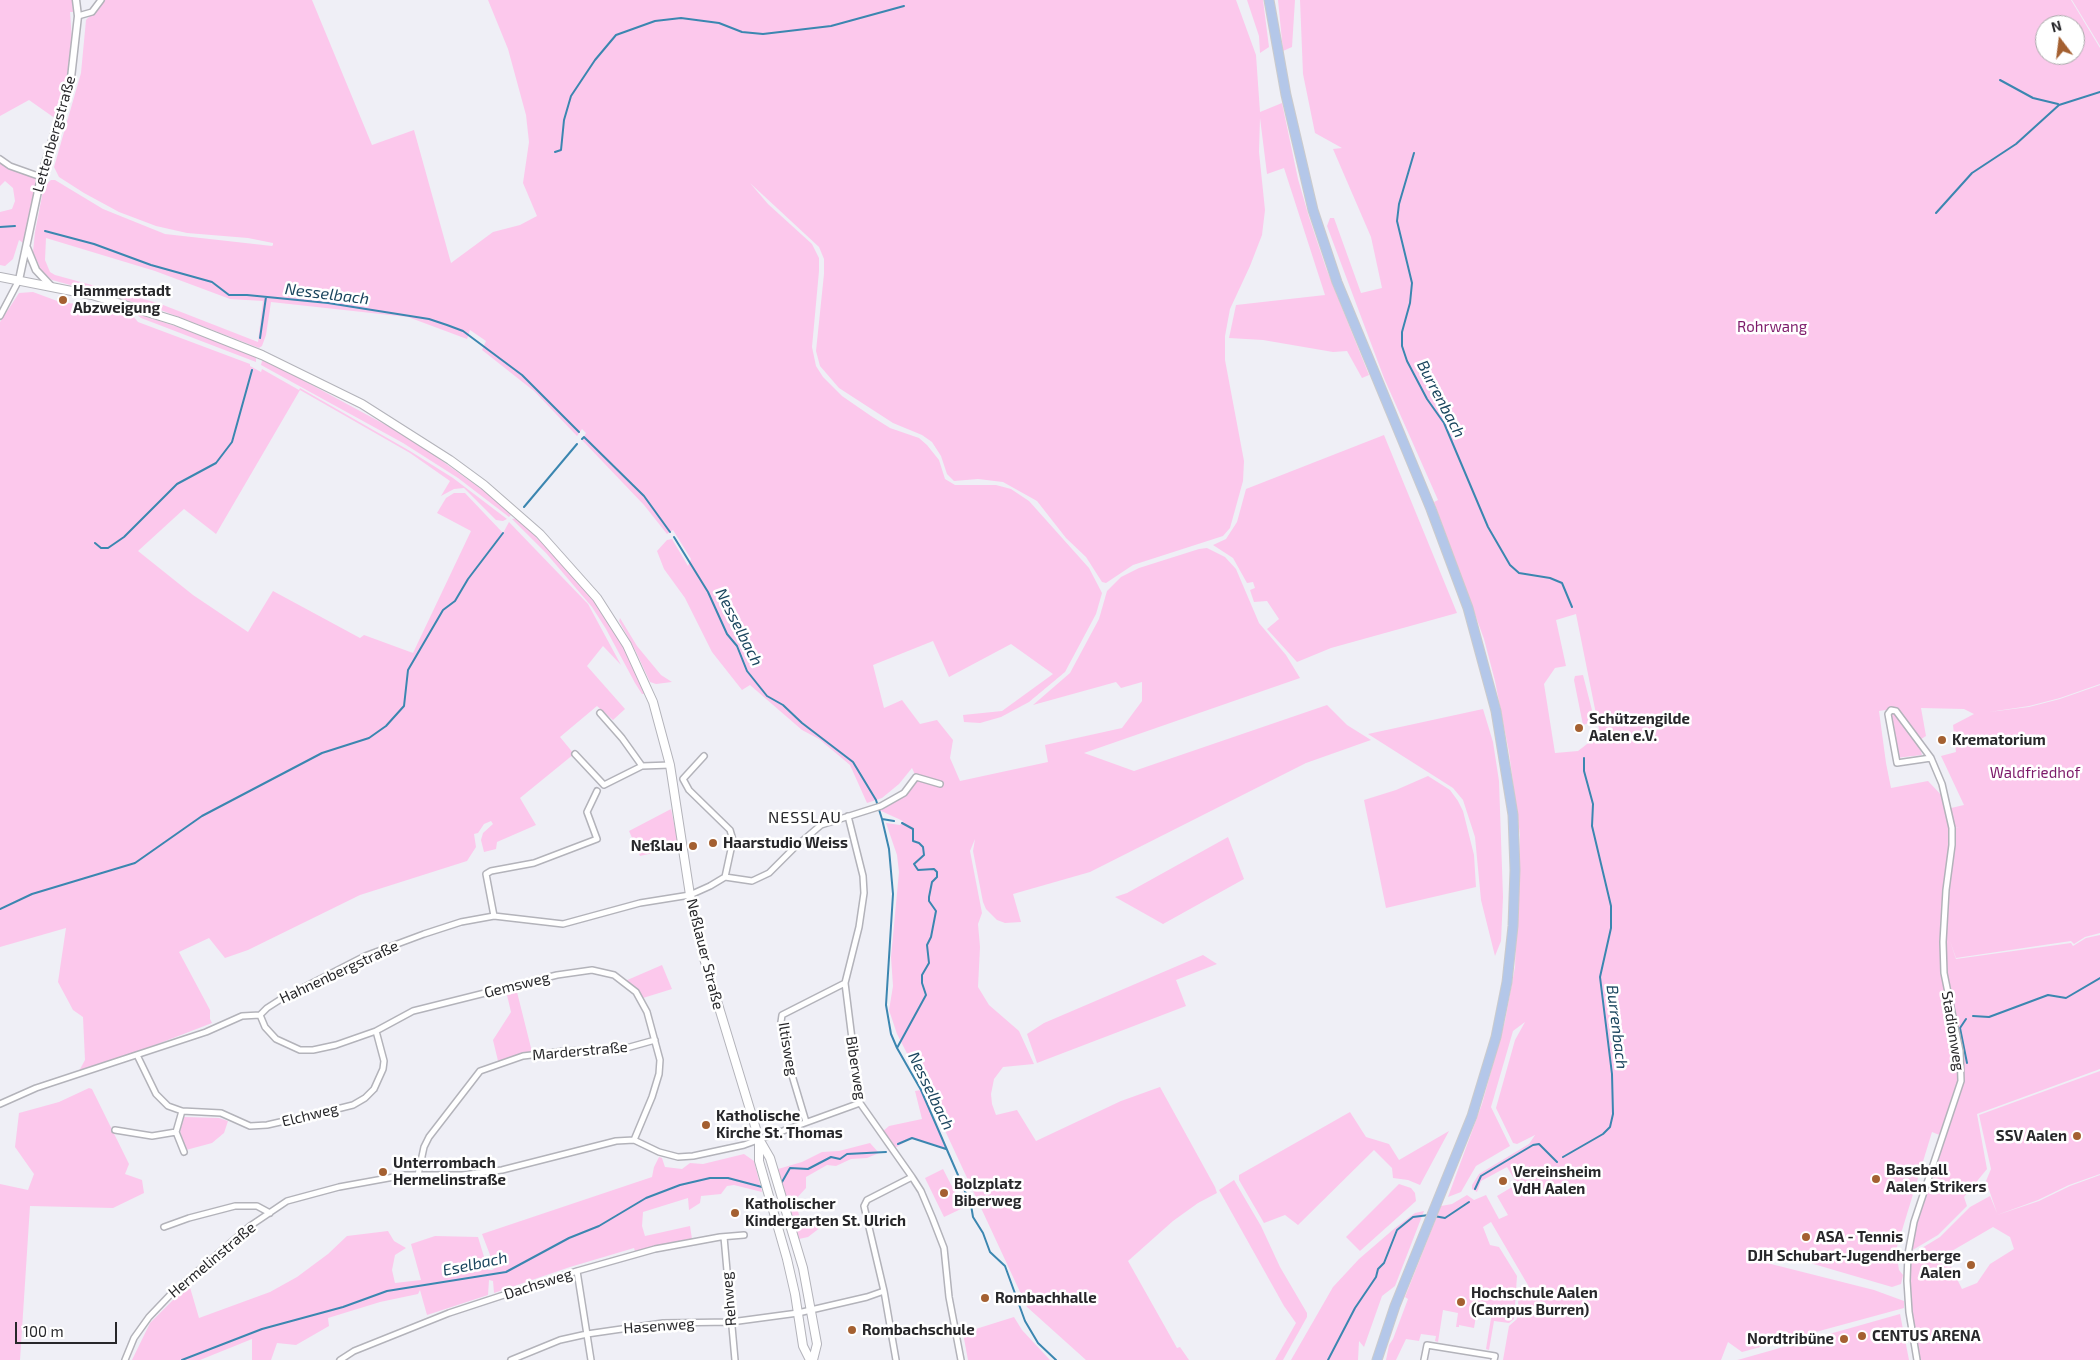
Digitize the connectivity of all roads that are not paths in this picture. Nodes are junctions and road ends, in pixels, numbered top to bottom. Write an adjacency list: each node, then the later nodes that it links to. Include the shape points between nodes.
1 (76, 0): 4 (street, Lettenbergstraße)
2 (101, 0): 4 (street, via 92,12)
3 (1269, 0): 58 (main road, via 1286,95 1313,210 1340,289 1431,509 1468,608 1490,686 1513,814 1513,926 1507,982 1496,1037 1481,1090 1395,1306)
4 (78, 16): 6 (street, Lettenbergstraße, via 71,78)
5 (0, 160): 6 (street)
6 (42, 177): 7 (street, Lettenbergstraße)
7 (26, 245): 9 (street, Lettenbergstraße); 10 (street, via 33,265)
8 (0, 277): 9 (main road, Neßlauer Straße)
9 (19, 280): 10 (main road, Neßlauer Straße); 11 (street)
10 (51, 286): 16 (main road, Neßlauer Straße, via 176,321 262,355 362,404 450,460 510,506 562,556 597,598 627,645 653,702)
11 (0, 316)
12 (600, 713): 17 (street)
13 (575, 754): 17 (street, via 604,785)
14 (704, 756): 21 (street, via 683,779 689,790 730,830 733,840)
15 (1931, 758): 15 (street, Stadionweg, via 1896,711 1890,710 1888,714 1897,763); 61 (street, Stadionweg, via 1944,790 1952,828 1946,890 1944,973 1962,1068 1959,1091 1914,1222 1908,1254 1908,1297)
16 (670, 765): 17 (street); 22 (main road, Neßlauer Straße)
17 (642, 766)
18 (940, 784): 20 (street, via 916,777 904,793 879,807)
19 (598, 791): 23 (street, via 587,812 597,839 534,863 486,874)
20 (848, 816): 21 (street, via 821,825 769,873 752,881); 24 (street, Biberweg, via 864,893)
21 (725, 877): 22 (street, Hahnenbergstraße)
22 (690, 895): 23 (street, Hahnenbergstraße, via 640,903 563,924); 35 (main road, Neßlauer Straße, via 715,998)
23 (494, 916): 25 (street, Hahnenbergstraße, via 461,922 365,956 281,999)
24 (845, 982): 29 (street, Biberweg); 32 (street, Iltisweg, via 782,1015 788,1062)
25 (260, 1015): 26 (street, Gemsweg, via 276,1039 300,1050 336,1045); 28 (street, Hahnenbergstraße, via 242,1016)
26 (376, 1031): 27 (street, Gemsweg, via 413,1012 557,975 592,970 614,975 636,992 647,1012); 31 (street, Elchweg, via 383,1069 374,1089 353,1105 267,1126 250,1126 221,1114)
27 (655, 1040): 36 (street, Gemsweg, via 660,1060 659,1074); 38 (street, Marderstraße, via 619,1050 524,1056 480,1071 429,1136)
28 (137, 1055): 30 (street, Hahnenbergstraße, via 44,1085); 31 (street, Elchweg, via 156,1094 168,1106)
29 (860, 1103): 32 (street); 39 (street, Biberweg)
30 (0, 1104)
31 (182, 1111): 34 (street)
32 (806, 1122): 35 (street)
33 (115, 1130): 34 (street, via 152,1136)
34 (176, 1132): 37 (street)
35 (759, 1139): 36 (street, via 720,1151 678,1157); 46 (main road, Neßlauer Straße, via 770,1158 786,1209); 47 (main road, Neßlauer Straße, via 759,1161 787,1259)
36 (634, 1140): 38 (street, Hermelinstraße, via 597,1144 479,1174)
37 (184, 1152)
38 (418, 1175): 40 (street, Hermelinstraße, via 339,1187 287,1201)
39 (912, 1177): 45 (street, via 867,1200 864,1206); 57 (street, Biberweg, via 944,1248)
40 (270, 1212): 41 (street, Hermelinstraße, via 257,1206 235,1206); 50 (street, Hermelinstraße, via 170,1295 134,1338)
41 (164, 1227)
42 (744, 1235): 43 (street, Dachsweg)
43 (724, 1238): 44 (street, Dachsweg, via 720,1236 655,1250); 48 (street, Rehweg)
44 (577, 1271): 49 (street); 51 (street, Dachsweg, via 449,1313)
45 (884, 1291): 46 (street, Hasenweg); 56 (street)
46 (812, 1311): 47 (street, Hasenweg); 55 (main road, Neßlauer Straße, via 817,1344)
47 (798, 1313): 48 (street, Hasenweg); 55 (main road, Neßlauer Straße, via 803,1346)
48 (731, 1322): 49 (street, Hasenweg, via 663,1323); 54 (street, Rehweg)
49 (587, 1334): 52 (street, Hasenweg, via 560,1340); 53 (street)
50 (125, 1360)
51 (340, 1360)
52 (511, 1360)
53 (591, 1360)
54 (735, 1360)
55 (811, 1360)
56 (896, 1360)
57 (961, 1360)
58 (1377, 1360)
59 (1424, 1360): 60 (street, via 1427,1345 1495,1356)
60 (1494, 1360)
61 (1918, 1360)

